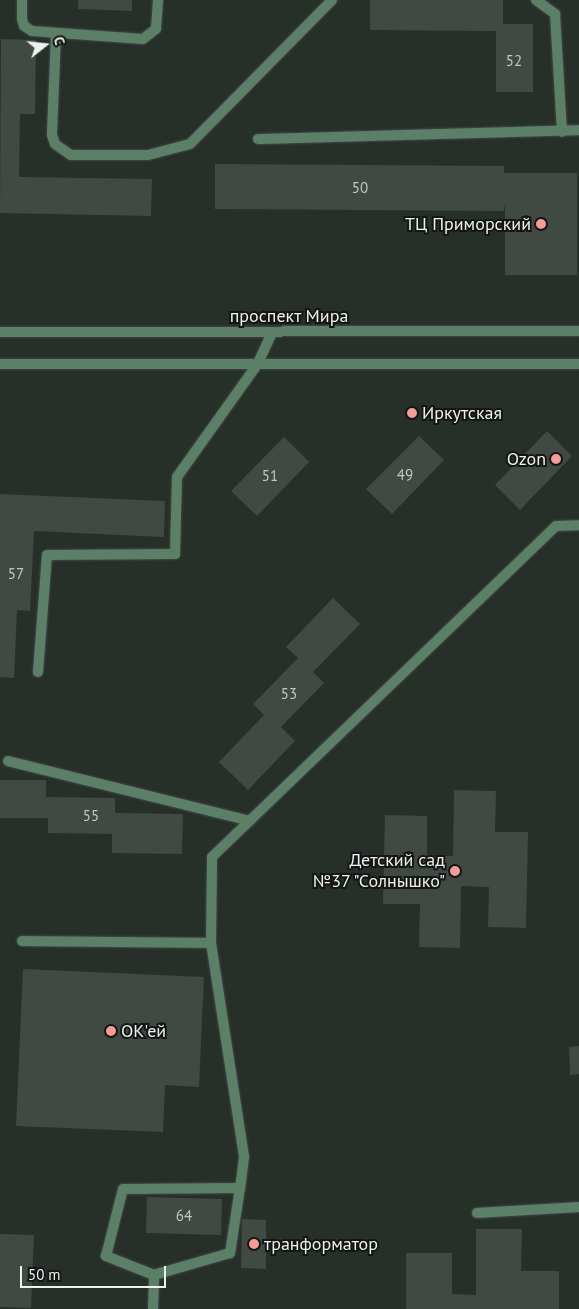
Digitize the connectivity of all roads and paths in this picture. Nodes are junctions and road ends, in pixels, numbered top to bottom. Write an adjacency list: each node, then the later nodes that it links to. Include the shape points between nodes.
1 (22, 0): 5 (street, via 24,26 39,33)
2 (158, 0): 5 (street, via 156,29 143,39)
3 (332, 0): 5 (street, via 190,144 148,155 72,155 55,144 52,135)
4 (536, 0): 7 (street, via 555,14)
5 (56, 34)
6 (579, 130): 7 (street)
7 (562, 132): 8 (street)
8 (258, 139)
9 (579, 331): 11 (street, проспект Мира)
10 (0, 332): 11 (street, проспект Мира)
11 (272, 332): 14 (street)
12 (0, 364): 14 (street)
13 (579, 364): 14 (street)
14 (257, 365): 16 (street, via 177,477 175,554 47,555)
15 (579, 525): 18 (street, via 556,526)
16 (38, 672)
17 (8, 761): 18 (street)
18 (250, 822): 20 (street, via 212,857)
19 (22, 941): 20 (street)
20 (211, 943): 21 (street, via 244,1156)
21 (240, 1188): 24 (street, via 230,1253); 24 (street, via 123,1189 106,1256)
22 (579, 1208): 23 (street)
23 (477, 1213)
24 (154, 1275): 25 (street)
25 (153, 1309)

